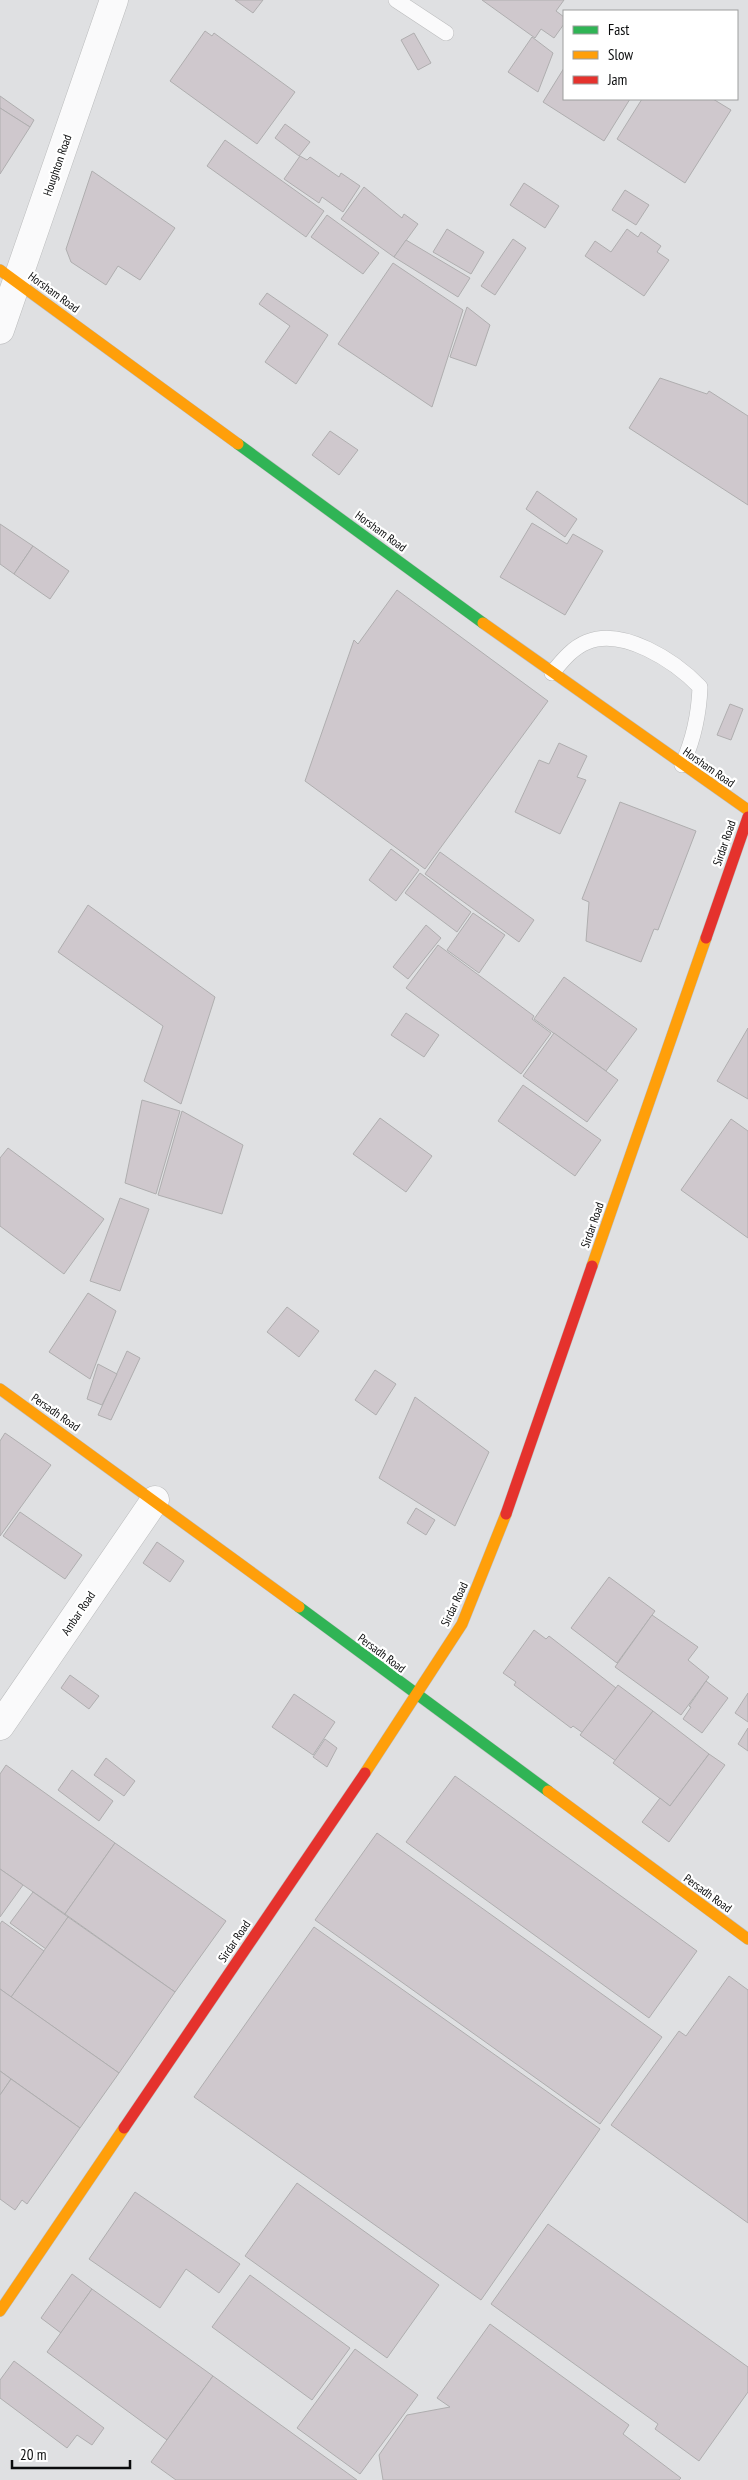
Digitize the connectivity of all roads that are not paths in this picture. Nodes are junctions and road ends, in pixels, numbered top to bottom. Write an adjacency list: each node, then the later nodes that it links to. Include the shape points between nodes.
1 (114, 0): 4 (street, Houghton Road)
2 (396, 0): 3 (lane)
3 (446, 33)
4 (8, 276): 5 (street, Houghton Road); 6 (street, Horsham Road)
5 (0, 330)
6 (552, 673): 7 (street, Horsham Road); 7 (lane, via 567,655 587,642 613,637 637,644 685,671 700,687 699,712)
7 (682, 764): 8 (street, Horsham Road)
8 (748, 810)
9 (748, 817): 12 (street, Sirdar Road, via 497,1541 462,1624)
10 (0, 1389): 11 (street, Persadh Road)
11 (155, 1500): 12 (street, Persadh Road); 13 (street, Ambar Road)
12 (417, 1696): 14 (street, Persadh Road); 15 (street, Sirdar Road)
13 (0, 1726)
14 (748, 1939)
15 (0, 2311)

